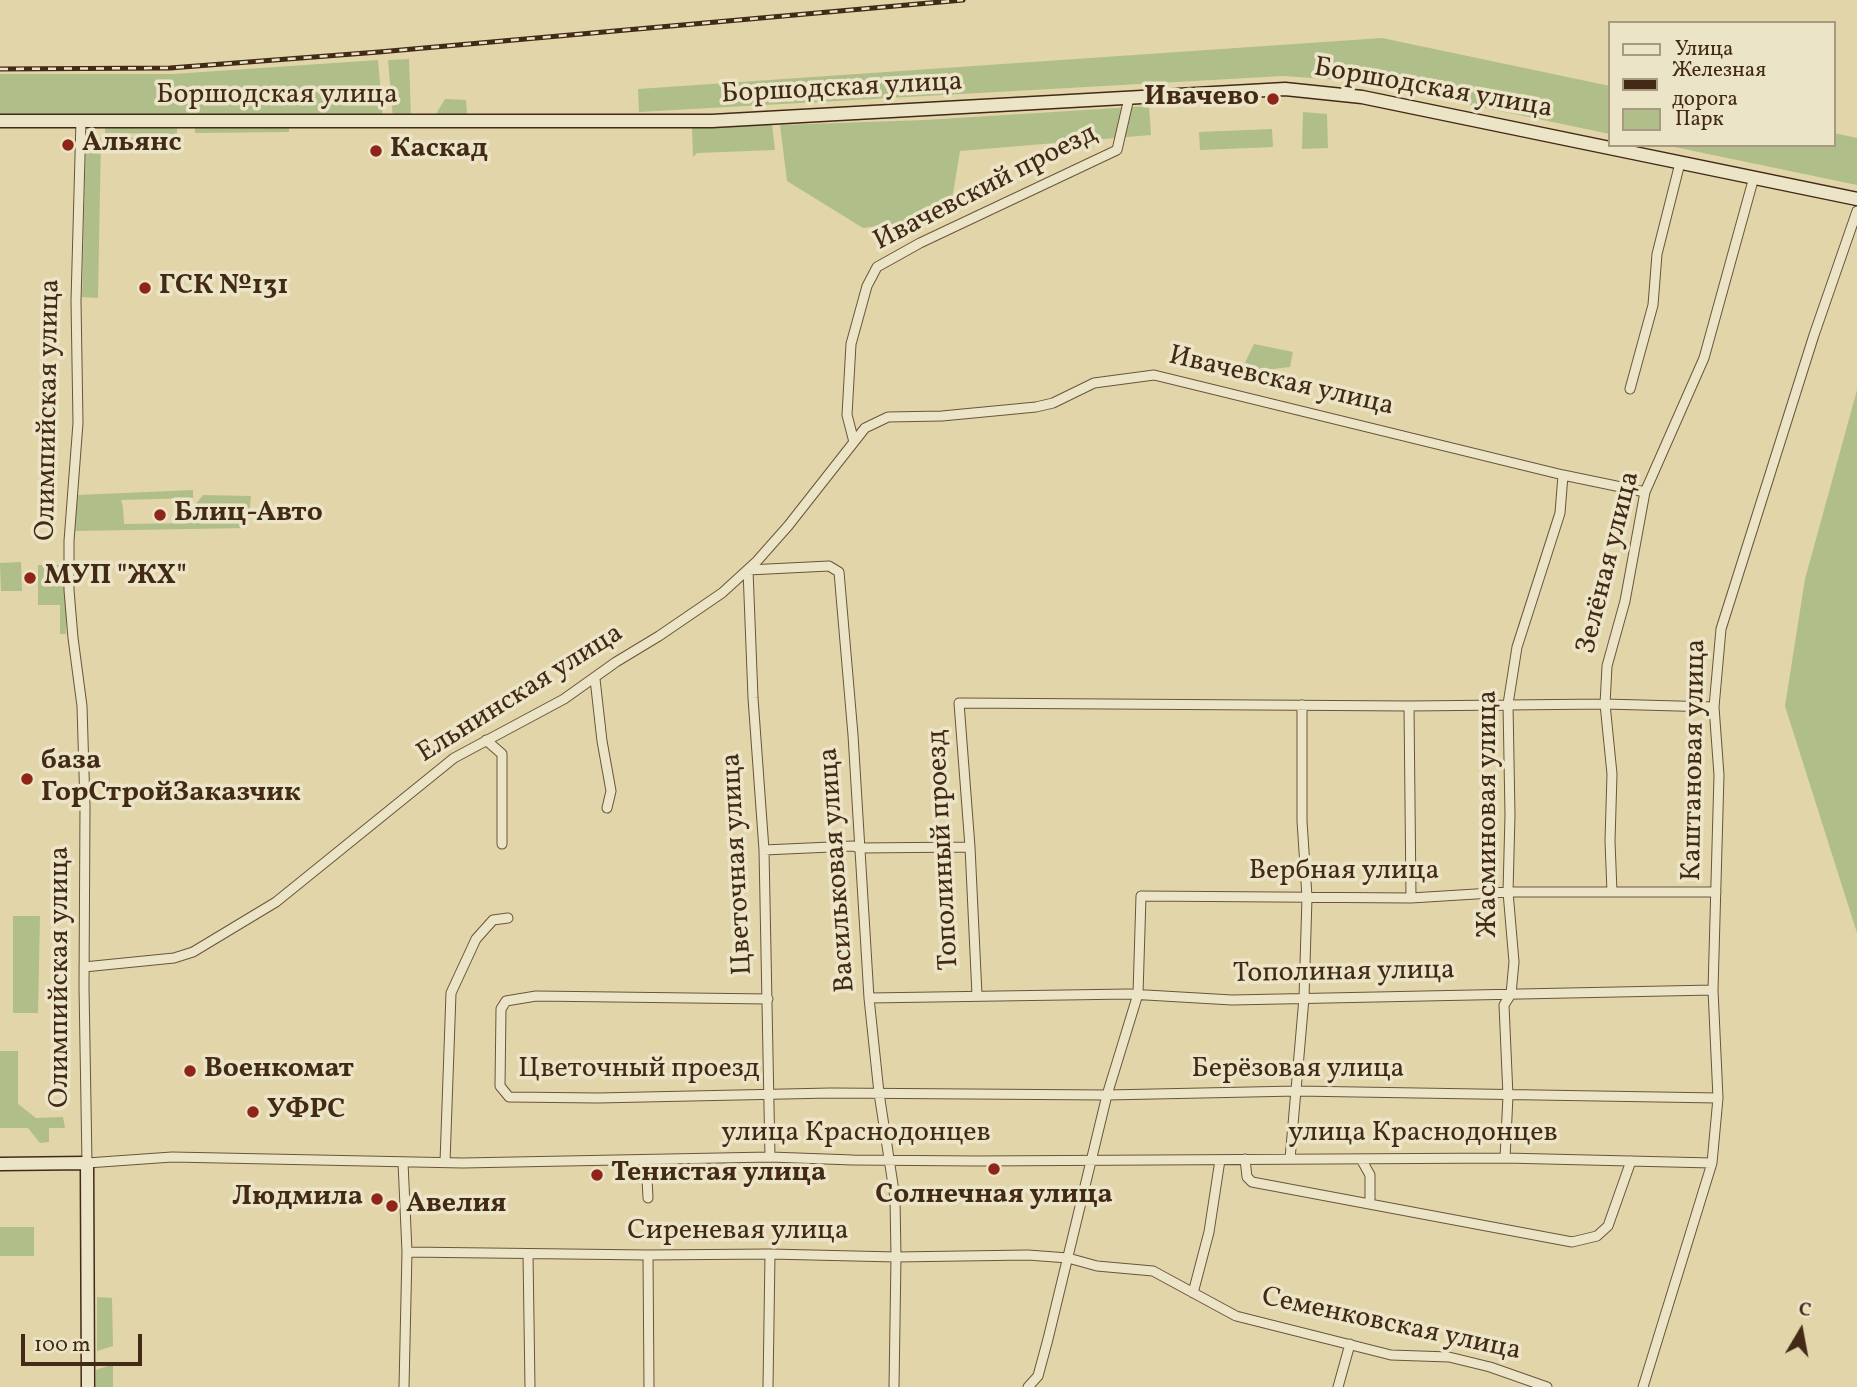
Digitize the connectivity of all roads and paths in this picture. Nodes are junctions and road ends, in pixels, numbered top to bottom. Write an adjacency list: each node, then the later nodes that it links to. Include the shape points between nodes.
1 (1129, 98): 2 (street, Боршодская улица, via 712,121); 4 (street, Боршодская улица, via 1285,89 1336,94); 10 (street, Ивачевский проезд, via 1117,150 877,267 851,344 847,415)
2 (81, 120): 3 (street, Боршодская улица); 32 (street, Олимпийская улица, via 78,423 69,541 73,638 82,706)
3 (0, 121)
4 (1680, 163): 5 (street, Боршодская улица); 8 (street, via 1657,254 1653,305)
5 (1754, 177): 6 (street, Боршодская улица); 12 (street, Зелёная улица, via 1704,358)
6 (1857, 199)
7 (1857, 211): 19 (street, Каштановая улица, via 1721,629)
8 (1630, 389)
9 (865, 428): 10 (street, Ельнинская улица); 11 (street, Ивачевская улица, via 888,417 1035,407 1094,383 1154,375)
10 (853, 442): 13 (street, Ельнинская улица)
11 (1563, 475): 12 (street, Ивачевская улица); 15 (street, Жасминовая улица, via 1560,513 1517,647)
12 (1645, 492): 16 (street, Зелёная улица, via 1625,601 1607,666)
13 (748, 570): 14 (street, Ельнинская улица, via 722,593); 24 (street, Васильковая улица, via 829,566 839,572); 25 (street, Цветочная улица)
14 (594, 678): 20 (street, Ельнинская улица); 21 (street, via 611,790)
15 (1508, 704): 16 (street); 18 (street); 26 (street, Жасминовая улица)
16 (1605, 704): 19 (street); 27 (street, Зелёная улица, via 1612,774)
17 (1302, 705): 18 (street); 23 (street, Тополиный проезд, via 959,703); 29 (street)
18 (1409, 706): 30 (street)
19 (1714, 707): 28 (street, Каштановая улица, via 1719,775)
20 (486, 740): 22 (street, via 502,754); 32 (street, Ельнинская улица, via 454,758 276,902 193,953)
21 (607, 808)
22 (502, 844)
23 (970, 847): 24 (street); 36 (street, Тополиный проезд)
24 (859, 848): 25 (street); 37 (street, Васильковая улица)
25 (764, 850): 39 (street, Цветочная улица)
26 (1508, 892): 27 (street, Вербная улица); 30 (street, Вербная улица); 35 (street, Жасминовая улица, via 1514,962)
27 (1612, 892): 28 (street, Вербная улица)
28 (1716, 892): 33 (street, Каштановая улица)
29 (1307, 897): 30 (street, Вербная улица); 34 (street, Вербная улица, via 1141,896); 38 (street)
30 (1411, 898)
31 (508, 918): 54 (street, via 493,920 476,939 452,993)
32 (84, 967): 58 (street, Олимпийская улица)
33 (1713, 990): 35 (street, Тополиная улица); 45 (street, Каштановая улица)
34 (1138, 994): 36 (street, Тополиная улица); 38 (street, Тополиная улица, via 1232,1000); 43 (street)
35 (1511, 994): 38 (street, Тополиная улица); 44 (street, Жасминовая улица, via 1504,1005)
36 (977, 995): 37 (street, Тополиная улица)
37 (869, 998): 42 (street, Васильковая улица)
38 (1304, 998): 40 (street)
39 (768, 999): 41 (street, Цветочная улица); 41 (street, Цветочный проезд, via 536,996 506,1001 501,1009 500,1086 509,1097)
40 (1297, 1091): 43 (street, Берёзовая улица); 44 (street, Берёзовая улица); 51 (street)
41 (769, 1093): 42 (street, Цветочный проезд); 46 (street, Цветочная улица)
42 (879, 1093): 43 (street, Берёзовая улица); 49 (street, Васильковая улица)
43 (1107, 1095): 55 (street)
44 (1508, 1096): 45 (street, Берёзовая улица); 48 (street, Жасминовая улица)
45 (1718, 1098): 59 (street, Каштановая улица)
46 (770, 1157): 49 (street, улица Краснодонцев); 52 (street, улица Краснодонцев)
47 (1361, 1158): 48 (street, улица Краснодонцев); 51 (street, улица Краснодонцев); 62 (street, via 1370,1175)
48 (1505, 1158): 56 (street, улица Краснодонцев)
49 (890, 1159): 55 (street, улица Краснодонцев); 67 (street, Васильковая улица)
50 (1245, 1159): 51 (street, улица Краснодонцев); 53 (street, улица Краснодонцев); 62 (street, via 1252,1182)
51 (1290, 1159)
52 (646, 1160): 54 (street, улица Краснодонцев); 61 (street)
53 (1220, 1160): 55 (street, улица Краснодонцев); 69 (street, via 1209,1232)
54 (445, 1161): 57 (street, улица Краснодонцев)
55 (1090, 1161): 68 (street)
56 (1631, 1161): 59 (street, улица Краснодонцев); 62 (street, via 1608,1226 1597,1236 1572,1242)
57 (403, 1162): 58 (street, улица Краснодонцев, via 172,1157); 63 (street)
58 (87, 1163): 60 (street, улица Краснодонцев); 71 (street)
59 (1712, 1163): 80 (street, Каштановая улица)
60 (0, 1164)
61 (648, 1198)
62 (1370, 1204)
63 (407, 1252): 64 (street, Сиреневая улица); 72 (street)
64 (528, 1254): 66 (street, Сиреневая улица); 73 (street)
65 (770, 1254): 66 (street, Сиреневая улица); 67 (street, Сиреневая улица); 75 (street)
66 (648, 1255): 74 (street)
67 (897, 1257): 68 (street, Сиреневая улица); 76 (street)
68 (1068, 1258): 69 (street, Семенковская улица, via 1097,1266 1153,1271); 77 (street, via 1038,1376)
69 (1193, 1293): 70 (street, Семенковская улица, via 1236,1316)
70 (1350, 1344): 78 (street); 79 (street, Семенковская улица, via 1391,1355 1450,1357)
71 (88, 1387)
72 (404, 1387)
73 (530, 1387)
74 (649, 1387)
75 (768, 1387)
76 (894, 1387)
77 (1028, 1387)
78 (1338, 1387)
79 (1547, 1387)
80 (1643, 1387)

